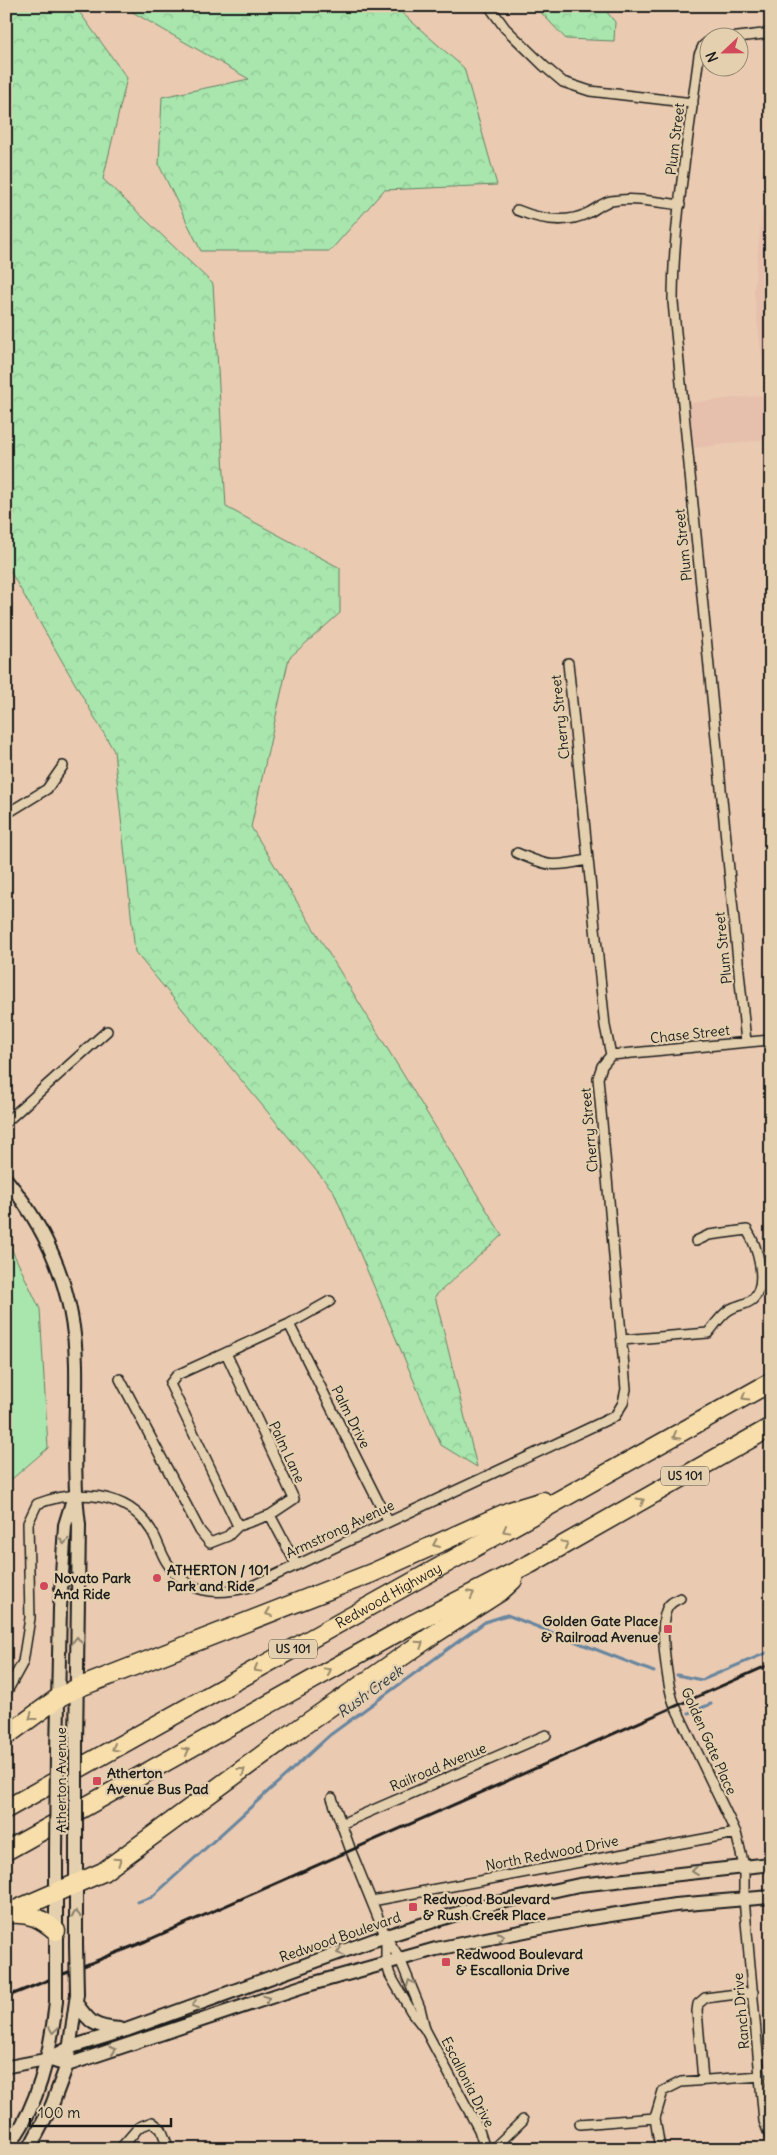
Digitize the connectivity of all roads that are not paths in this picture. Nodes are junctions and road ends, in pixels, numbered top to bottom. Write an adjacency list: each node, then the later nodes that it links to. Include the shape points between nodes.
1 (489, 6): 5 (street, via 505,28 563,82 590,91)
2 (771, 33): 3 (street)
3 (750, 36)
4 (700, 53): 5 (street, Plum Street)
5 (693, 103): 6 (street, Plum Street)
6 (680, 205): 7 (street, via 627,199 608,201 586,215 562,220 537,218); 15 (street, Plum Street, via 673,302)
7 (517, 210)
8 (568, 663): 12 (street, Cherry Street)
9 (63, 766): 10 (street, via 47,789)
10 (6, 814)
11 (517, 853): 12 (street, via 542,864 560,866)
12 (587, 860): 16 (street, Cherry Street)
13 (107, 1031): 17 (street)
14 (771, 1040): 15 (street, Chase Street)
15 (746, 1042): 16 (street, Chase Street)
16 (611, 1055): 22 (street, Cherry Street, via 598,1078)
17 (6, 1122)
18 (6, 1179): 29 (main road, Atherton Avenue, via 44,1235 67,1293 74,1326 76,1364)
19 (696, 1241): 22 (street, via 710,1235 748,1230 756,1245 760,1290 752,1300 728,1310 708,1333)
20 (330, 1301): 21 (street)
21 (289, 1324): 23 (street); 31 (street, Palm Drive)
22 (622, 1340): 27 (street, Cherry Street, via 626,1389 623,1403 615,1416)
23 (226, 1353): 30 (street, Palm Lane, via 294,1499); 32 (street, via 177,1375 170,1384)
24 (120, 1378): 32 (street, Palm Lane, via 200,1531 210,1543 228,1536)
25 (771, 1382): 28 (highway, Redwood Highway / US 101, one-way to 28)
26 (771, 1427): 34 (highway, US 101, one-way to 26)
27 (478, 1480): 31 (street, Armstrong Avenue)
28 (579, 1489): 36 (highway, one-way to 36, via 510,1511 372,1573); 42 (highway, Redwood Highway / US 101, one-way to 42)
29 (75, 1494): 33 (street, Armstrong Avenue, via 129,1506 151,1530 166,1561 181,1579 196,1588 230,1592 250,1587); 36 (main road, Atherton Avenue, one-way to 29, via 79,1525); 37 (street, Armstrong Avenue, via 37,1504 28,1523 30,1618 23,1662); 38 (main road, Atherton Avenue, one-way to 38, via 65,1525)
30 (270, 1515): 32 (street, Palm Lane); 33 (street)
31 (388, 1521): 33 (street, Armstrong Avenue)
32 (238, 1526)
33 (296, 1564)
34 (530, 1564): 45 (highway, US 101, one-way to 34, via 407,1627); 48 (highway, one-way to 34, via 102,1872 284,1739 500,1592)
35 (680, 1598): 44 (street, Golden Gate Place, via 669,1605 664,1618 671,1698)
36 (76, 1689): 38 (highway); 48 (main road, Atherton Avenue, bridge)
37 (6, 1693)
38 (58, 1698): 40 (highway, one-way to 40); 49 (main road, Atherton Avenue, bridge)
39 (546, 1735): 43 (street, Railroad Avenue)
40 (6, 1736)
41 (332, 1798): 43 (street)
42 (6, 1809)
43 (340, 1824): 52 (street)
44 (736, 1833): 47 (street, Golden Gate Place); 52 (street, North Redwood Drive)
45 (6, 1851)
46 (771, 1864): 47 (main road, Redwood Boulevard)
47 (744, 1866): 51 (street, Golden Gate Place); 55 (main road, Redwood Boulevard, one-way to 55, via 579,1885 478,1907)
48 (76, 1885): 49 (highway); 59 (main road, Atherton Avenue, one-way to 48, bridge)
49 (56, 1892): 53 (highway); 54 (main road, Atherton Avenue)
50 (771, 1897): 51 (main road)
51 (744, 1899): 56 (main road, one-way to 51, via 585,1919 675,1905); 58 (street, Ranch Drive)
52 (372, 1901): 55 (street)
53 (6, 1914): 54 (highway, via 30,1914)
54 (56, 1931): 63 (main road, Atherton Avenue, one-way to 63, bridge, via 56,2002)
55 (386, 1937): 56 (street, Escallonia Drive); 57 (street, Escallonia Drive); 61 (main road, Redwood Boulevard, one-way to 61)
56 (400, 1959): 57 (main road); 60 (street, Escallonia Drive, one-way to 56)
57 (386, 1962): 60 (street, Escallonia Drive, via 411,2011); 64 (main road, one-way to 57)
58 (753, 1992): 66 (street, Ranch Drive); 67 (street, via 705,1998 698,2004)
59 (76, 1999): 61 (main road, via 90,2022 102,2028); 62 (main road, Atherton Avenue)
60 (426, 2029): 77 (street, Escallonia Drive, via 479,2130)
61 (126, 2030): 62 (main road, Redwood Boulevard)
62 (71, 2047): 63 (main road, Redwood Boulevard); 64 (main road, Atherton Avenue)
63 (48, 2059): 64 (main road, Redwood Boulevard); 65 (street, Redwood Boulevard); 73 (main road, Atherton Avenue, via 29,2110)
64 (67, 2065): 74 (main road, Atherton Avenue, via 52,2105)
65 (6, 2067)
66 (761, 2076): 67 (street); 70 (street, Ranch Drive)
67 (703, 2080): 68 (street, via 681,2082 663,2091)
68 (656, 2118): 71 (street); 79 (street)
69 (523, 2120): 78 (street)
70 (767, 2121): 72 (street, Ranch Drive)
71 (580, 2124)
72 (771, 2139)
73 (6, 2149)
74 (29, 2149)
75 (120, 2149): 76 (street, via 139,2127 152,2122 161,2128)
76 (169, 2149)
77 (485, 2149)
78 (493, 2149)
79 (660, 2149)

